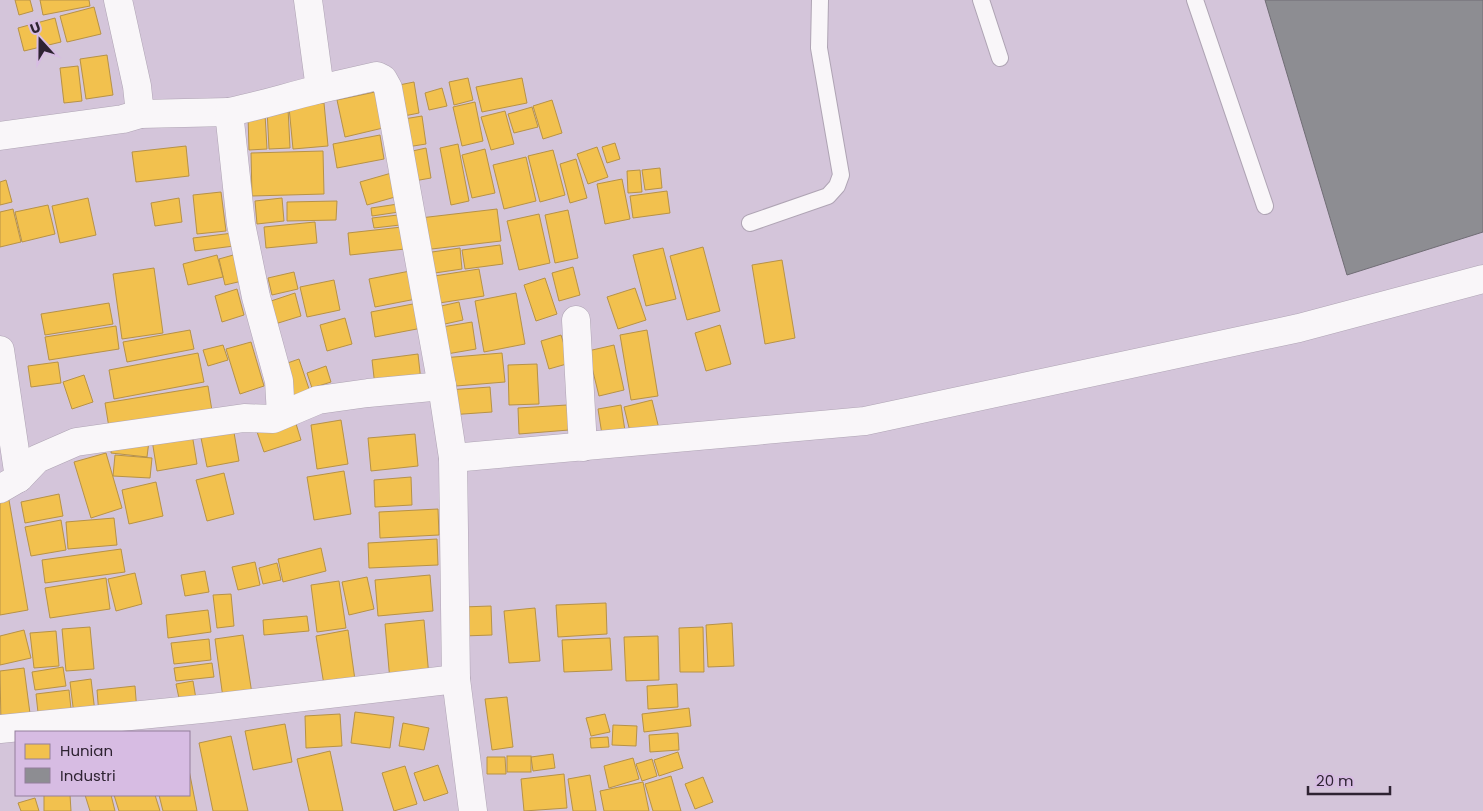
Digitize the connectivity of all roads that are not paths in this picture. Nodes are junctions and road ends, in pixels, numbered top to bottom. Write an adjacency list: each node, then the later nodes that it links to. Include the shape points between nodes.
1 (118, 0): 9 (street)
2 (308, 0): 7 (street)
3 (820, 0): 12 (lane, via 819,48 841,176 828,196)
4 (981, 0): 6 (lane)
5 (1195, 0): 11 (lane)
6 (1000, 58)
7 (320, 88): 8 (street, via 258,107); 16 (street, via 377,76 388,88)
8 (229, 112): 9 (street); 17 (street, via 241,224 256,297 279,381)
9 (140, 114): 10 (street)
10 (0, 136)
11 (1265, 206)
12 (750, 223)
13 (1483, 279): 18 (street, via 1299,328 865,421)
14 (576, 320): 18 (street)
15 (0, 350): 20 (street)
16 (442, 386): 17 (street, via 318,400); 19 (street)
17 (282, 415): 20 (street, via 76,442 36,459)
18 (583, 447): 19 (street)
19 (453, 458): 21 (street)
20 (9, 483)
21 (456, 679): 22 (street); 23 (street)
22 (0, 729)
23 (473, 811)

